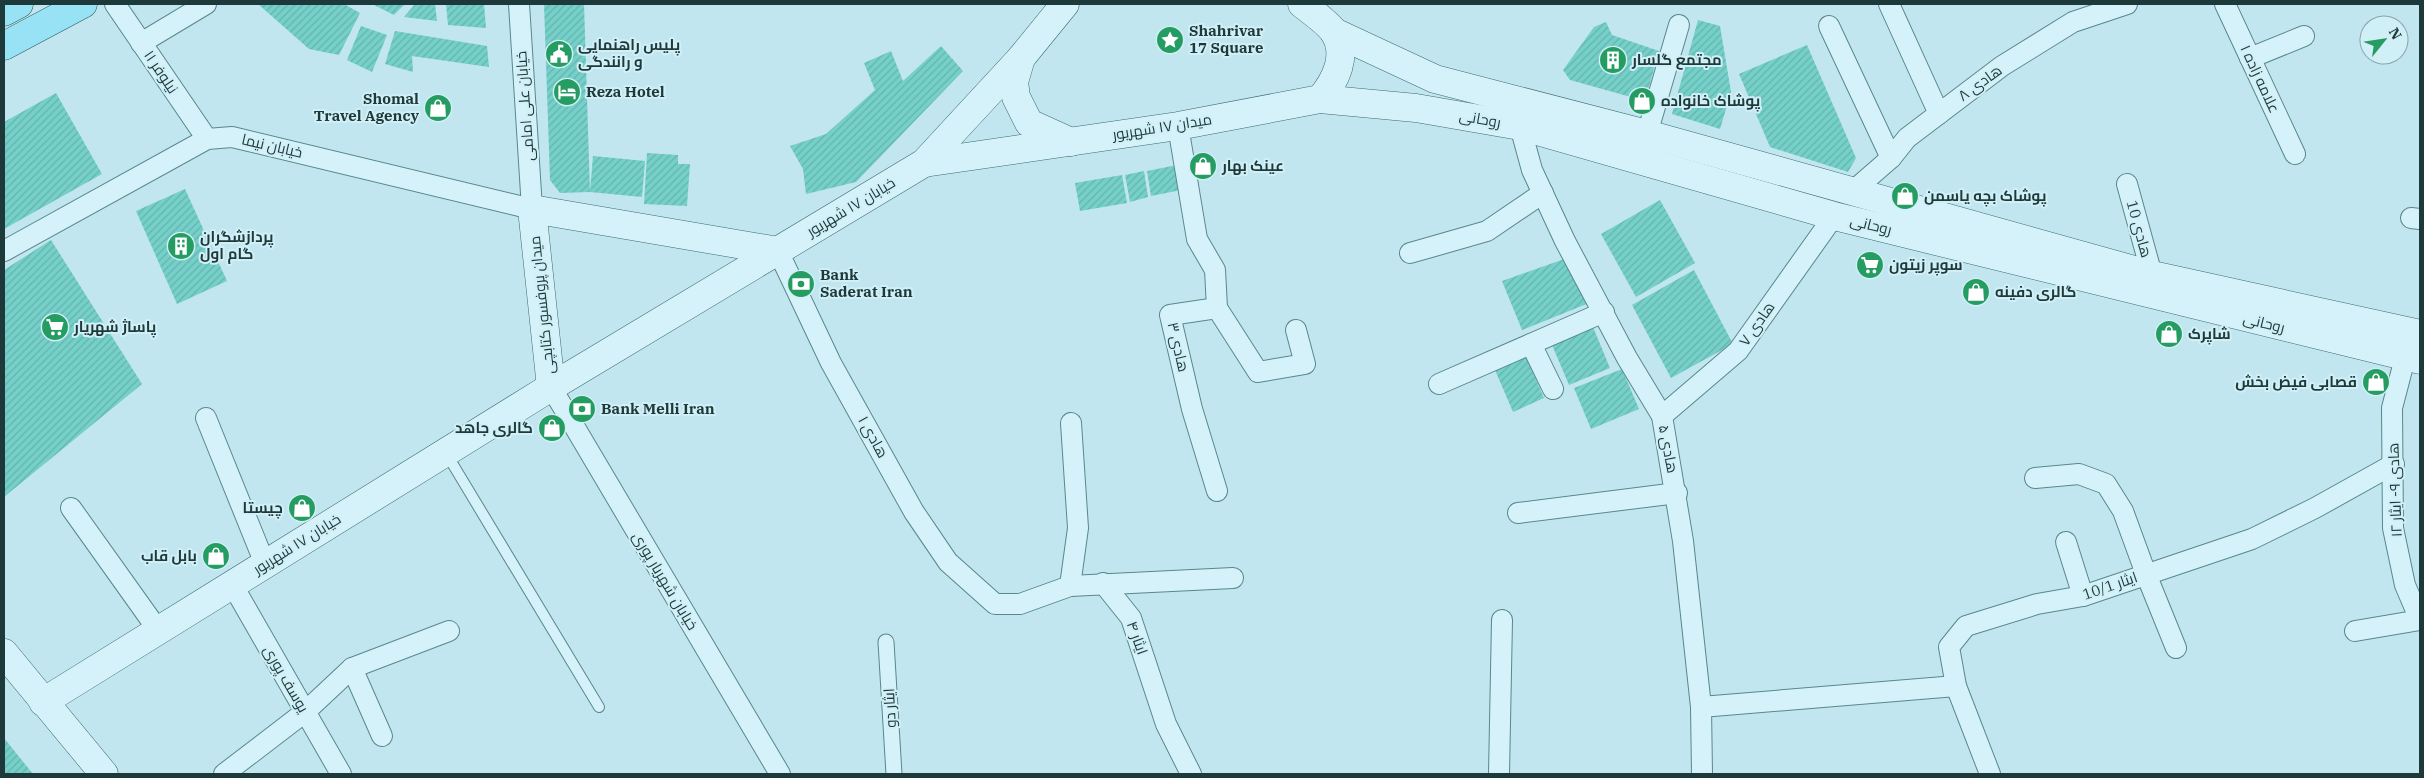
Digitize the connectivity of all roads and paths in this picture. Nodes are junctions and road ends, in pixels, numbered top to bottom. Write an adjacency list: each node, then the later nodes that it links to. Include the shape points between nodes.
1 (19, 4): 12 (main road)
2 (83, 4): 18 (main road)
3 (115, 4): 17 (street, نیلوفر ۱۱)
4 (206, 4): 17 (street)
5 (519, 4): 36 (street, خیابان علی امامی)
6 (1065, 4): 19 (main road)
7 (1302, 4): 15 (main road)
8 (1889, 4): 22 (street)
9 (2126, 4): 11 (street, هادی ۸)
10 (2225, 4): 20 (street, علامه زاده ۱)
11 (2099, 8): 22 (street, هادی ۸, via 2002,66)
12 (4, 12)
13 (1679, 25): 25 (street)
14 (1829, 26): 30 (street)
15 (1334, 32): 21 (main road, via 1340,50 1339,68 1332,85); 25 (main road, روحانی, via 1435,79)
16 (2304, 36): 20 (street)
17 (141, 43): 26 (street, نیلوفر ۱۱)
18 (4, 46)
19 (1021, 58): 27 (main road, via 1014,82 1016,97 1029,123); 31 (main road)
20 (2250, 58): 28 (street, علامه زاده ۱)
21 (1320, 99): 23 (main road, میدان ۱۷ شهریور); 24 (main road, روحانی, via 1416,108)
22 (1939, 114): 30 (street, هادی ۸, via 1908,138)
23 (1178, 126): 27 (main road, میدان ۱۷ شهریور); 42 (street, via 1197,239 1215,270)
24 (1520, 126): 32 (main road, روحانی); 35 (street, هادی ۵, via 1532,170)
25 (1647, 134): 29 (main road, روحانی)
26 (206, 139): 36 (street, خیابان نیما, via 232,137); 38 (street, خیابان نیما)
27 (1071, 142): 31 (main road, میدان ۱۷ شهریور)
28 (2295, 154)
29 (1732, 157): 32 (main road); 34 (main road, روحانی)
30 (1891, 158): 34 (street, هادی ۸)
31 (924, 163): 39 (main road, خیابان ۱۷ شهریور)
32 (1724, 184): 37 (main road, روحانی)
33 (2127, 184): 41 (street, هادی 10)
34 (1853, 191): 41 (main road, روحانی)
35 (1543, 193): 40 (street, via 1487,231); 43 (street, هادی ۵)
36 (532, 209): 39 (main road); 48 (main road, میدان پروفسور کتابچی)
37 (1834, 216): 45 (main road, روحانی); 50 (street, هادی ۷, via 1738,351)
38 (4, 251)
39 (778, 251): 48 (main road, میدان پروفسور کتابچی); 66 (street, هادی ۱, via 831,363 914,512 948,562 995,604 1020,604)
40 (1410, 253)
41 (2152, 275): 45 (main road, روحانی)
42 (1217, 308): 44 (street, via 1258,372 1305,364); 56 (street, هادی ۳, via 1170,315 1192,409)
43 (1604, 312): 46 (street); 50 (street, هادی ۵)
44 (1296, 330)
45 (2415, 342): 54 (street, هادی ۹- ایثار ۱۲, via 2392,408)
46 (1531, 344): 47 (street); 49 (street)
47 (1439, 384)
48 (550, 387): 53 (main road, خیابان ۱۷ شهریور); 86 (street, خیابان شهریار پوری)
49 (1553, 389)
50 (1662, 416): 57 (street, هادی ۵)
51 (206, 418): 61 (street)
52 (1072, 423): 66 (street, via 1078,528)
53 (445, 452): 61 (main road, خیابان ۱۷ شهریور); 79 (lane)
54 (2394, 464): 62 (street, ایثار 10/1, via 2252,539); 69 (street, هادی ۹- ایثار ۱۲, via 2393,528 2405,585)
55 (2035, 478): 62 (street, via 2079,474 2106,484 2123,511)
56 (1217, 492)
57 (1677, 493): 59 (street); 80 (street, هادی ۵)
58 (71, 508): 70 (street)
59 (1518, 513)
60 (2066, 542): 67 (street)
61 (265, 564): 65 (main road, خیابان ۱۷ شهریور)
62 (2146, 574): 67 (street, ایثار 10/1); 74 (street)
63 (1233, 578): 64 (street)
64 (1103, 583): 66 (street); 88 (street, ایثار ۴, via 1131,618 1166,724)
65 (232, 584): 70 (main road, خیابان ۱۷ شهریور); 81 (street, یوسف پوری)
66 (1070, 586)
67 (2083, 596): 77 (street, ایثار 10/1, via 2037,604 1966,626 1949,647)
68 (1502, 620): 89 (street)
69 (2420, 620): 72 (street)
70 (158, 630): 78 (main road, خیابان ۱۷ شهریور)
71 (449, 631): 76 (street)
72 (2355, 631)
73 (886, 642): 87 (street, ایثار دو)
74 (2176, 648)
75 (4, 653): 78 (main road)
76 (352, 668): 81 (street); 82 (street)
77 (1956, 686): 80 (street); 91 (street, ایثار 10/1)
78 (43, 702): 83 (main road)
79 (599, 707)
80 (1701, 707): 90 (street, هادی ۵)
81 (305, 712): 84 (street); 85 (street, یوسف پوری)
82 (382, 736)
83 (104, 774)
84 (224, 774)
85 (341, 774)
86 (780, 774)
87 (894, 774)
88 (1191, 774)
89 (1499, 774)
90 (1702, 774)
91 (1990, 774)

